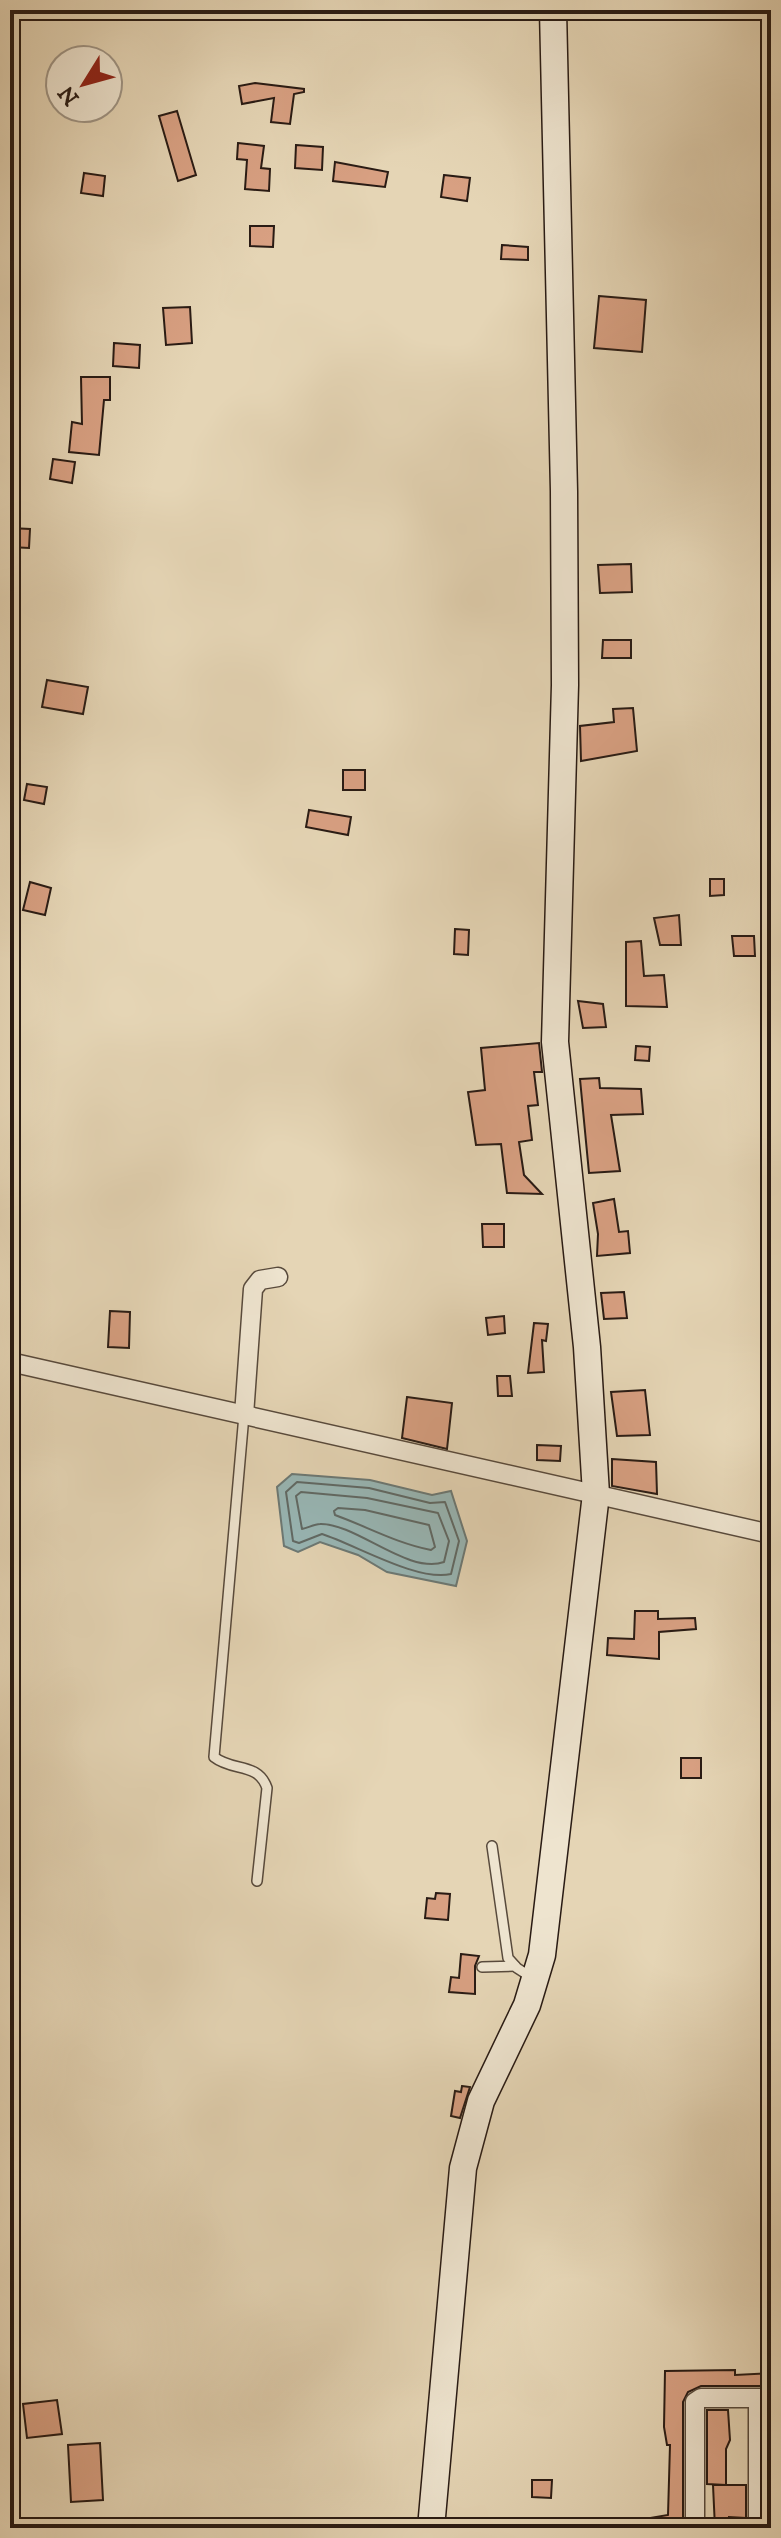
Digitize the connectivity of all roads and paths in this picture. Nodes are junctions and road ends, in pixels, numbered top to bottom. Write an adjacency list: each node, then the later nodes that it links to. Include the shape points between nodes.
1 (553, 10): 5 (street, via 565,685 555,1042 587,1347)
2 (278, 1277): 4 (street, via 260,1280 253,1289)
3 (10, 1362): 4 (street)
4 (244, 1415): 5 (street); 8 (lane, via 214,1757 264,1777)
5 (596, 1494): 6 (street); 10 (street, via 542,1955)
6 (771, 1534)
7 (492, 1846): 10 (lane, via 506,1948)
8 (257, 1881)
9 (482, 1967): 10 (lane)
10 (525, 1972): 12 (street, via 527,2005 481,2101 463,2168)
11 (765, 2398): 13 (street, via 695,2402); 14 (street)
12 (431, 2528)
13 (695, 2528)
14 (758, 2528)

